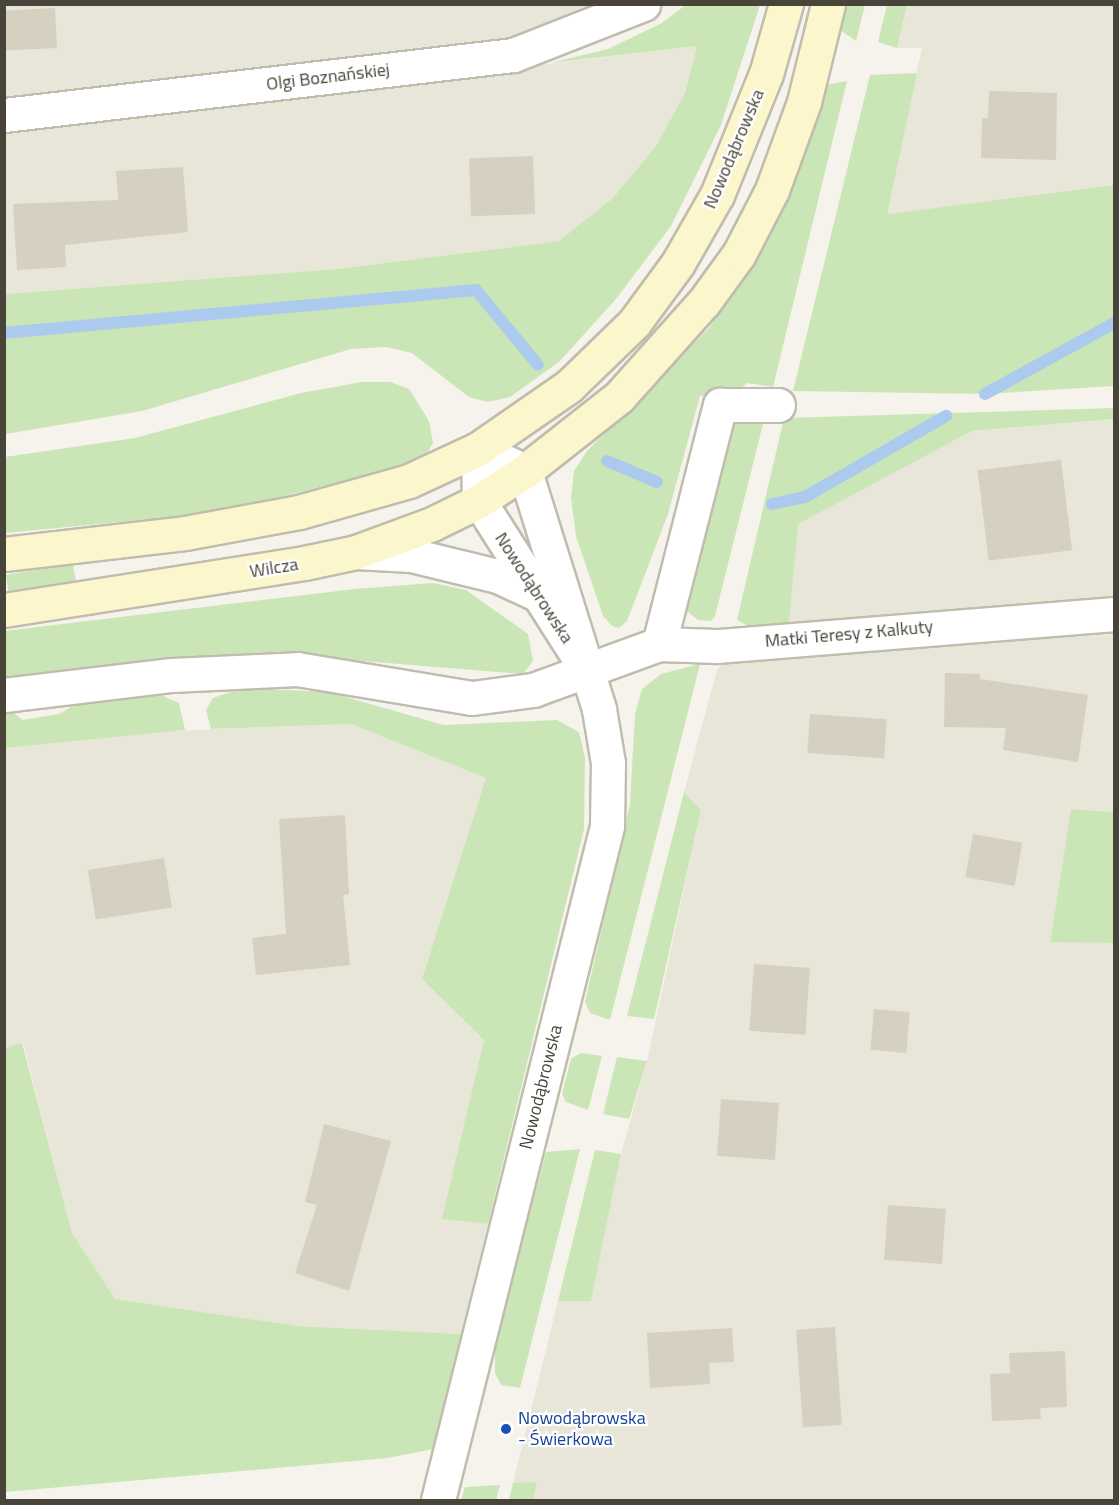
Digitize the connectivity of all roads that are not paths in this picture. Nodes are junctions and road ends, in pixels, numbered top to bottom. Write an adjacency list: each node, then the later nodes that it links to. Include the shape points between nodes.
1 (643, 4): 4 (street, Olgi Boznańskiej, via 513,55)
2 (786, 4): 6 (street, Nowodąbrowska, via 766,74 717,195 678,263 634,323 569,386)
3 (828, 4): 7 (street, via 804,102 772,190 739,254 704,303 619,397)
4 (4, 115)
5 (778, 405): 14 (street, via 720,405)
6 (478, 449): 7 (street); 8 (street); 10 (street, via 409,481 298,512 185,533)
7 (525, 471): 8 (street, Wilcza); 15 (street, Nowodąbrowska)
8 (479, 501): 9 (street, Wilcza, via 432,524); 11 (street, Nowodąbrowska)
9 (356, 552): 11 (street, via 411,555 498,576); 12 (street, Wilcza)
10 (4, 554)
11 (539, 595): 15 (street, Nowodąbrowska)
12 (4, 610)
13 (1114, 614): 14 (street, Matki Teresy z Kalkuty, via 717,646)
14 (659, 644): 15 (street, Matki Teresy z Kalkuty)
15 (588, 672): 16 (street, Matki Teresy z Kalkuty, via 533,690 472,698 297,669 172,675); 17 (street, Nowodąbrowska, via 608,763 607,826)
16 (4, 695)
17 (438, 1500)

